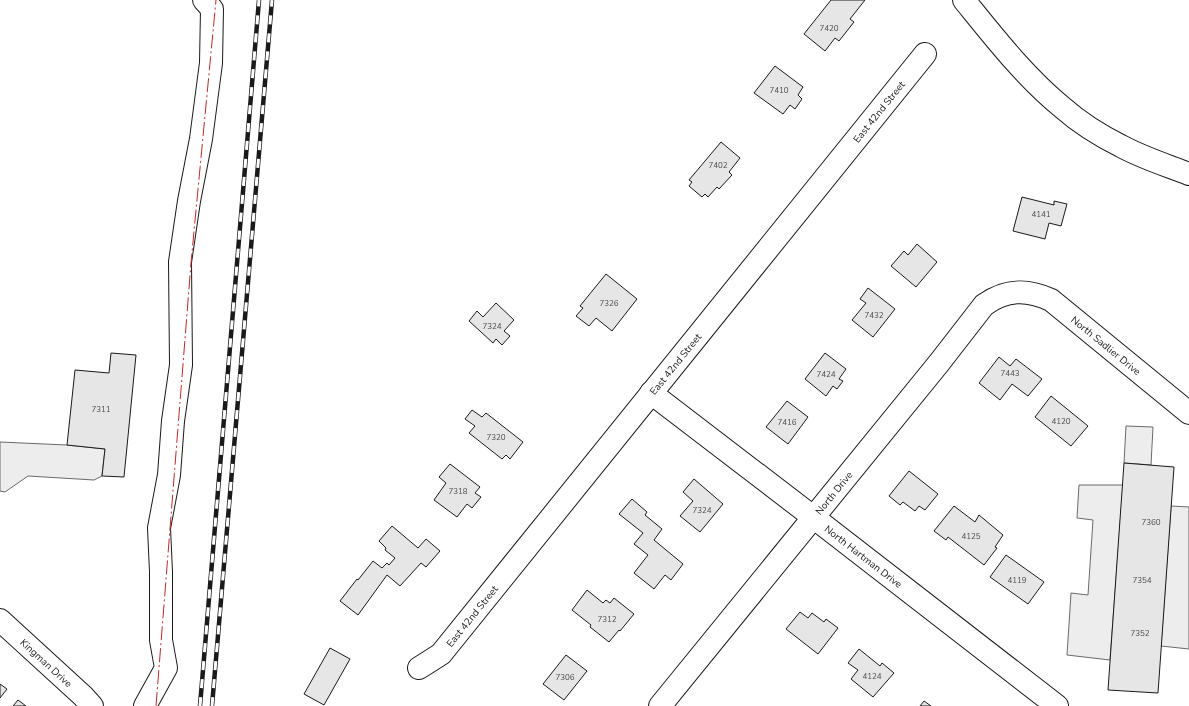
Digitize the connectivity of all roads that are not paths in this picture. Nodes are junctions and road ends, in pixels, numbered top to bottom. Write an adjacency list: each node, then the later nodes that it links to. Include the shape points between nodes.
1 (204, 0): 12 (main road, via 212,9 211,63 180,262 181,365 169,475 159,528 161,640 166,668)
2 (964, 0): 4 (main road, via 1031,79 1062,108 1121,146 1151,160)
3 (925, 54): 6 (main road, East 42nd Street)
4 (1185, 171)
5 (1016, 292): 7 (main road, North Sadlier Drive, via 1051,300); 8 (main road, North Drive, via 1004,294 984,305)
6 (651, 393): 8 (main road, North Hartman Drive); 10 (main road, East 42nd Street, via 441,654)
7 (1189, 413)
8 (813, 517): 13 (main road, North Drive); 14 (main road, North Hartman Drive)
9 (0, 620): 11 (main road, Kingman Drive)
10 (419, 668)
11 (92, 706)
12 (145, 706)
13 (660, 706)
14 (1057, 706)

